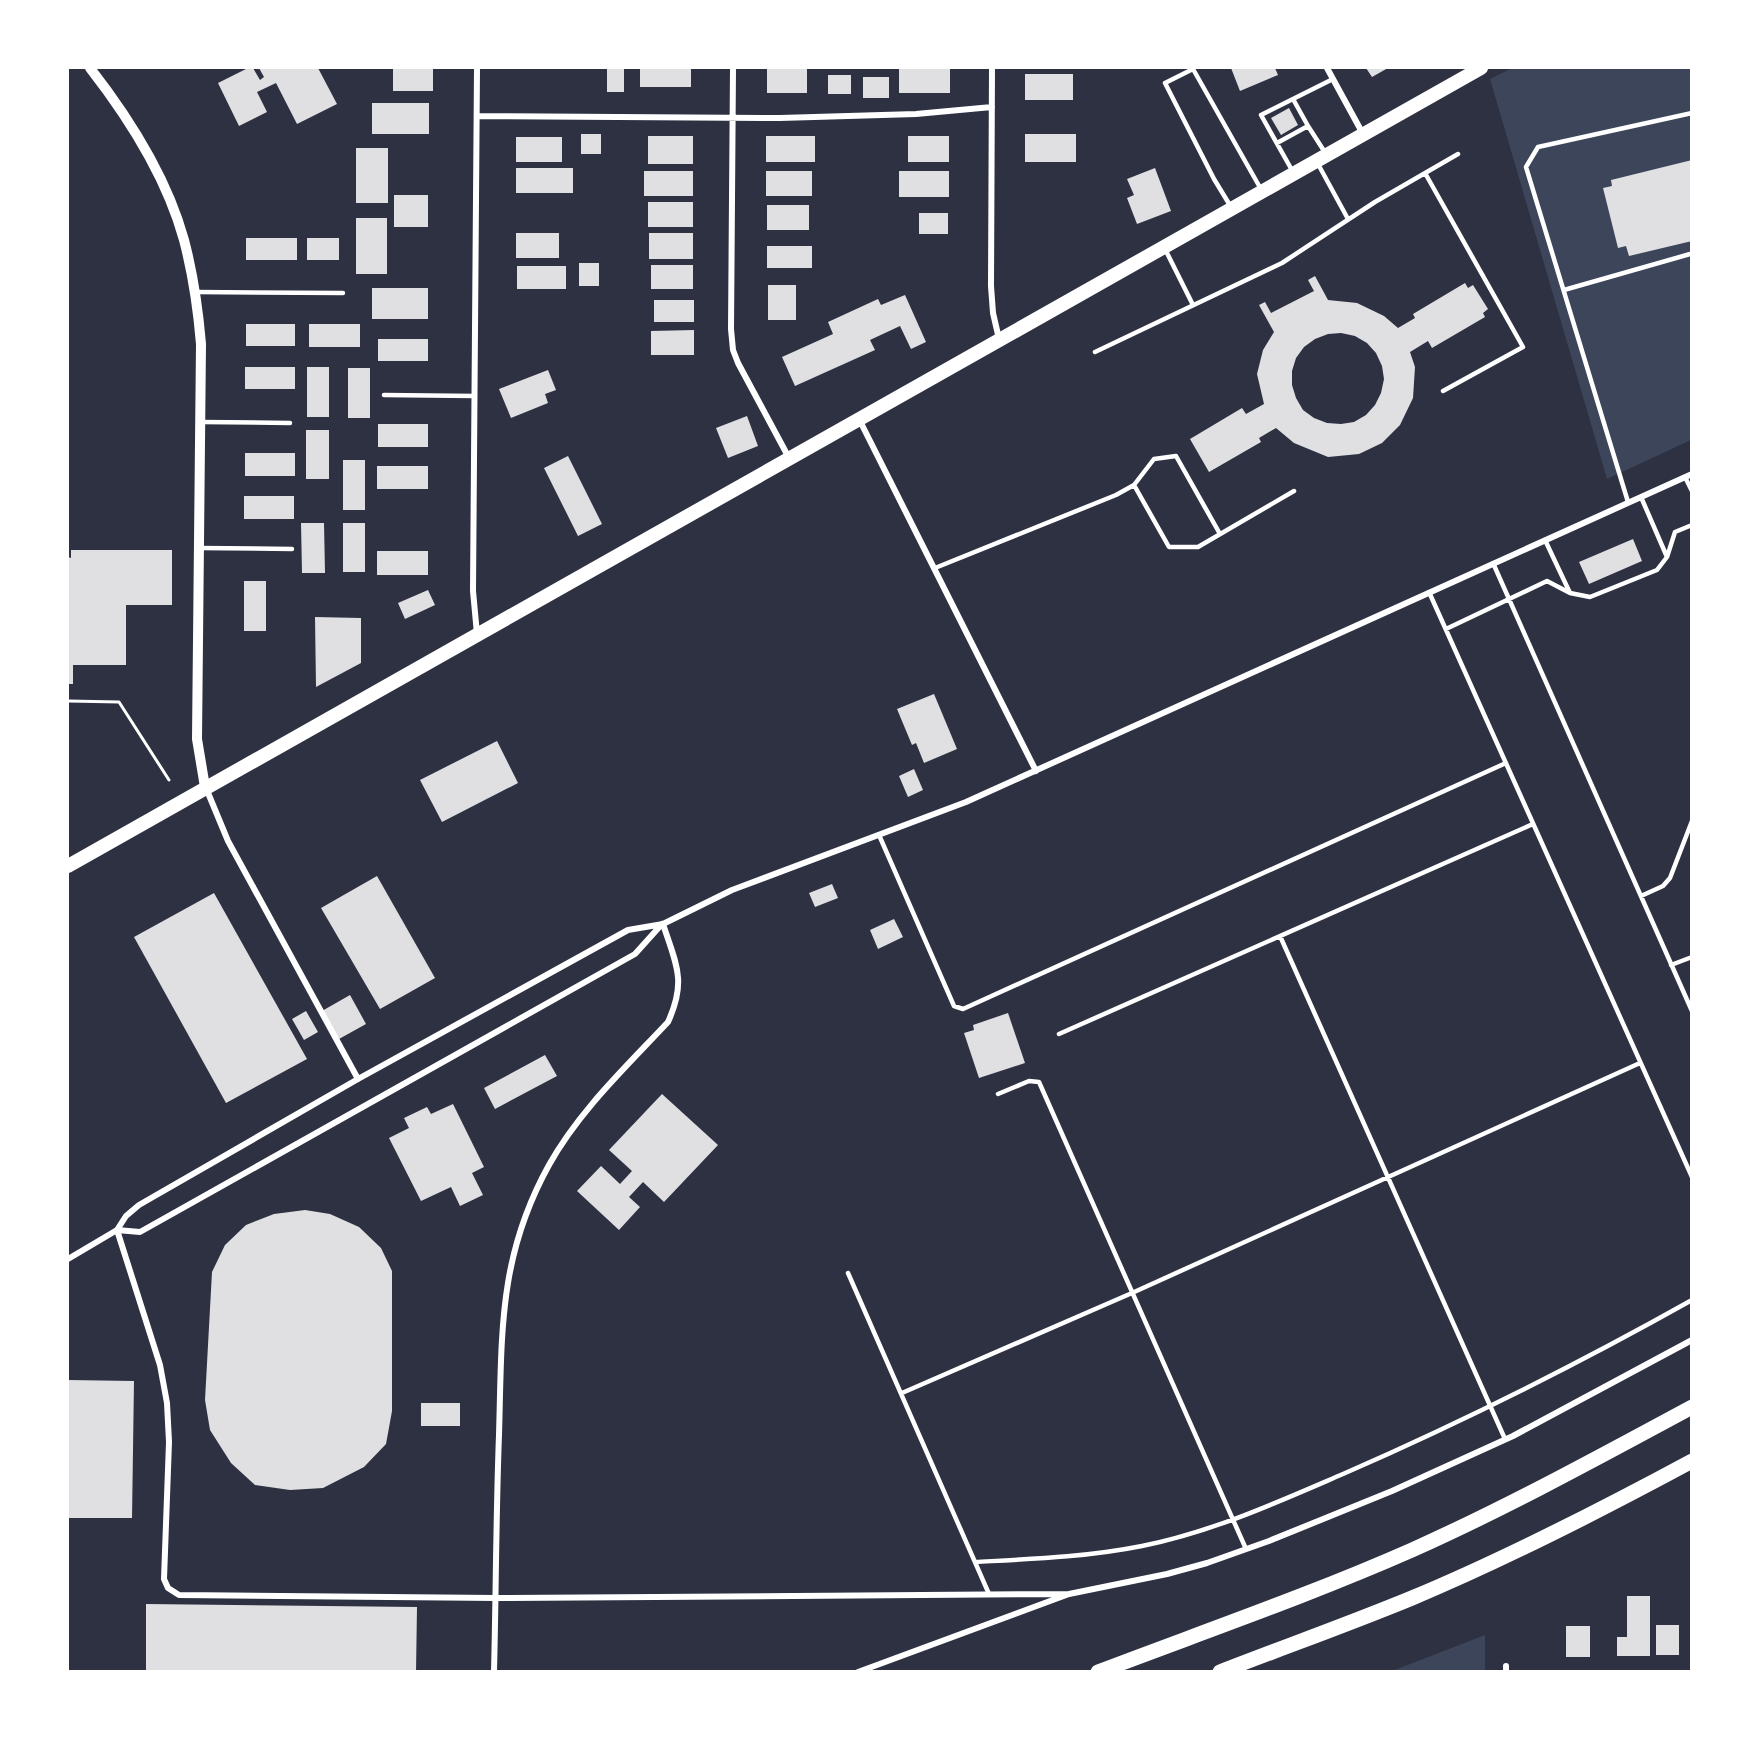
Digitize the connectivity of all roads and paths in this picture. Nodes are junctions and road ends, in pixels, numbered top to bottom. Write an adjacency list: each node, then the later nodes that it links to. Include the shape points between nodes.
1 (90, 68): 26 (street, via 126,118 159,179 183,238)
2 (477, 68): 11 (street)
3 (733, 68): 12 (street)
4 (992, 68): 9 (street)
5 (1327, 68): 7 (street)
6 (1481, 68): 14 (main road)
7 (1333, 79): 8 (lane); 14 (street)
8 (1293, 99): 13 (lane); 15 (lane, via 1260,115)
9 (992, 107): 12 (street, via 916,114); 29 (street, via 991,286)
10 (1692, 113): 25 (lane, via 1538,147 1526,167)
11 (477, 116): 12 (street); 33 (street)
12 (733, 117): 37 (street, via 734,350)
13 (1308, 126): 15 (lane); 17 (lane)
14 (1364, 134): 17 (main road)
15 (1277, 143): 18 (lane)
16 (1458, 154): 19 (lane)
17 (1321, 158): 18 (main road); 22 (lane)
18 (1294, 173): 20 (main road)
19 (1425, 173): 22 (lane); 31 (lane, via 1523,347)
20 (1262, 191): 21 (main road); 21 (lane, via 1193,69 1165,83)
21 (1232, 208): 23 (main road)
22 (1348, 219): 28 (lane, via 1282,263)
23 (1163, 247): 28 (lane); 29 (main road)
24 (1690, 254): 25 (lane)
25 (1564, 290): 43 (lane)
26 (195, 292): 27 (lane); 35 (street, via 201,344)
27 (343, 293)
28 (1193, 306): 30 (lane)
29 (999, 340): 34 (main road)
30 (1095, 352)
31 (1443, 391)
32 (384, 395): 33 (lane)
33 (475, 396): 56 (street, via 473,591)
34 (859, 419): 37 (main road); 51 (street)
35 (201, 422): 36 (lane); 47 (street)
36 (291, 423)
37 (789, 458): 56 (main road)
38 (1688, 475): 41 (lane); 42 (street)
39 (1134, 485): 45 (lane, via 1169,547 1198,547); 45 (lane, via 1154,459 1176,456); 51 (lane)
40 (1294, 491): 45 (lane)
41 (1692, 491)
42 (1641, 496): 43 (street); 49 (lane)
43 (1628, 502): 46 (street)
44 (1692, 525): 49 (lane, via 1676,532)
45 (1220, 534)
46 (1545, 540): 50 (street); 53 (lane)
47 (198, 548): 48 (lane); 61 (street, via 197,739)
48 (292, 549)
49 (1667, 557): 53 (lane, via 1657,570 1590,597)
50 (1493, 563): 52 (street); 54 (lane)
51 (935, 568): 59 (street)
52 (1429, 592): 55 (lane); 59 (street)
53 (1570, 593): 54 (lane, via 1547,581)
54 (1509, 598): 55 (lane); 66 (lane)
55 (1446, 629): 58 (lane)
56 (477, 635): 61 (main road)
57 (68, 701): 60 (path, via 119,702)
58 (1506, 763): 63 (lane); 64 (lane, via 963,1009 954,1006)
59 (1036, 771): 64 (street)
60 (169, 780)
61 (205, 787): 65 (main road); 74 (street, via 228,841)
62 (1692, 821): 66 (lane, via 1670,878 1663,886)
63 (1533, 824): 68 (lane); 73 (lane)
64 (879, 835): 67 (street, via 732,890)
65 (68, 866)
66 (1641, 896): 70 (lane)
67 (663, 924): 74 (street, via 628,930); 78 (street, via 635,954 140,1232); 94 (street, via 678,969 676,1005 668,1022 564,1141 530,1203 513,1253 502,1316)
68 (1280, 936): 72 (lane); 76 (lane)
69 (1692, 957): 70 (lane)
70 (1671, 965): 71 (lane)
71 (1692, 1011)
72 (1059, 1035)
73 (1640, 1063): 76 (lane); 77 (lane)
74 (358, 1079): 78 (street, via 139,1205)
75 (998, 1094): 81 (lane, via 1029,1081 1039,1082)
76 (1388, 1177): 81 (lane); 85 (lane)
77 (1692, 1177)
78 (117, 1230): 79 (street); 94 (street, via 160,1365 167,1403 164,1579 168,1588 179,1595)
79 (68, 1259)
80 (848, 1273): 84 (lane)
81 (1132, 1293): 84 (lane); 89 (lane)
82 (1692, 1300): 85 (lane)
83 (1692, 1340): 87 (street)
84 (902, 1393): 91 (lane)
85 (1490, 1406): 87 (lane); 89 (lane, via 1354,1470)
86 (1692, 1407): 97 (highway, via 1541,1489 1411,1550 1334,1583)
87 (1505, 1439): 90 (street, via 1392,1491)
88 (1692, 1461): 98 (highway, via 1530,1544 1414,1597)
89 (1233, 1519): 90 (lane); 91 (lane, via 1133,1548)
90 (1246, 1549): 93 (street, via 1167,1574)
91 (975, 1562): 92 (lane)
92 (989, 1594): 93 (street); 94 (street)
93 (1069, 1594): 96 (street)
94 (496, 1598): 95 (street)
95 (494, 1671)
96 (858, 1671)
97 (1098, 1671)
98 (1220, 1671)

